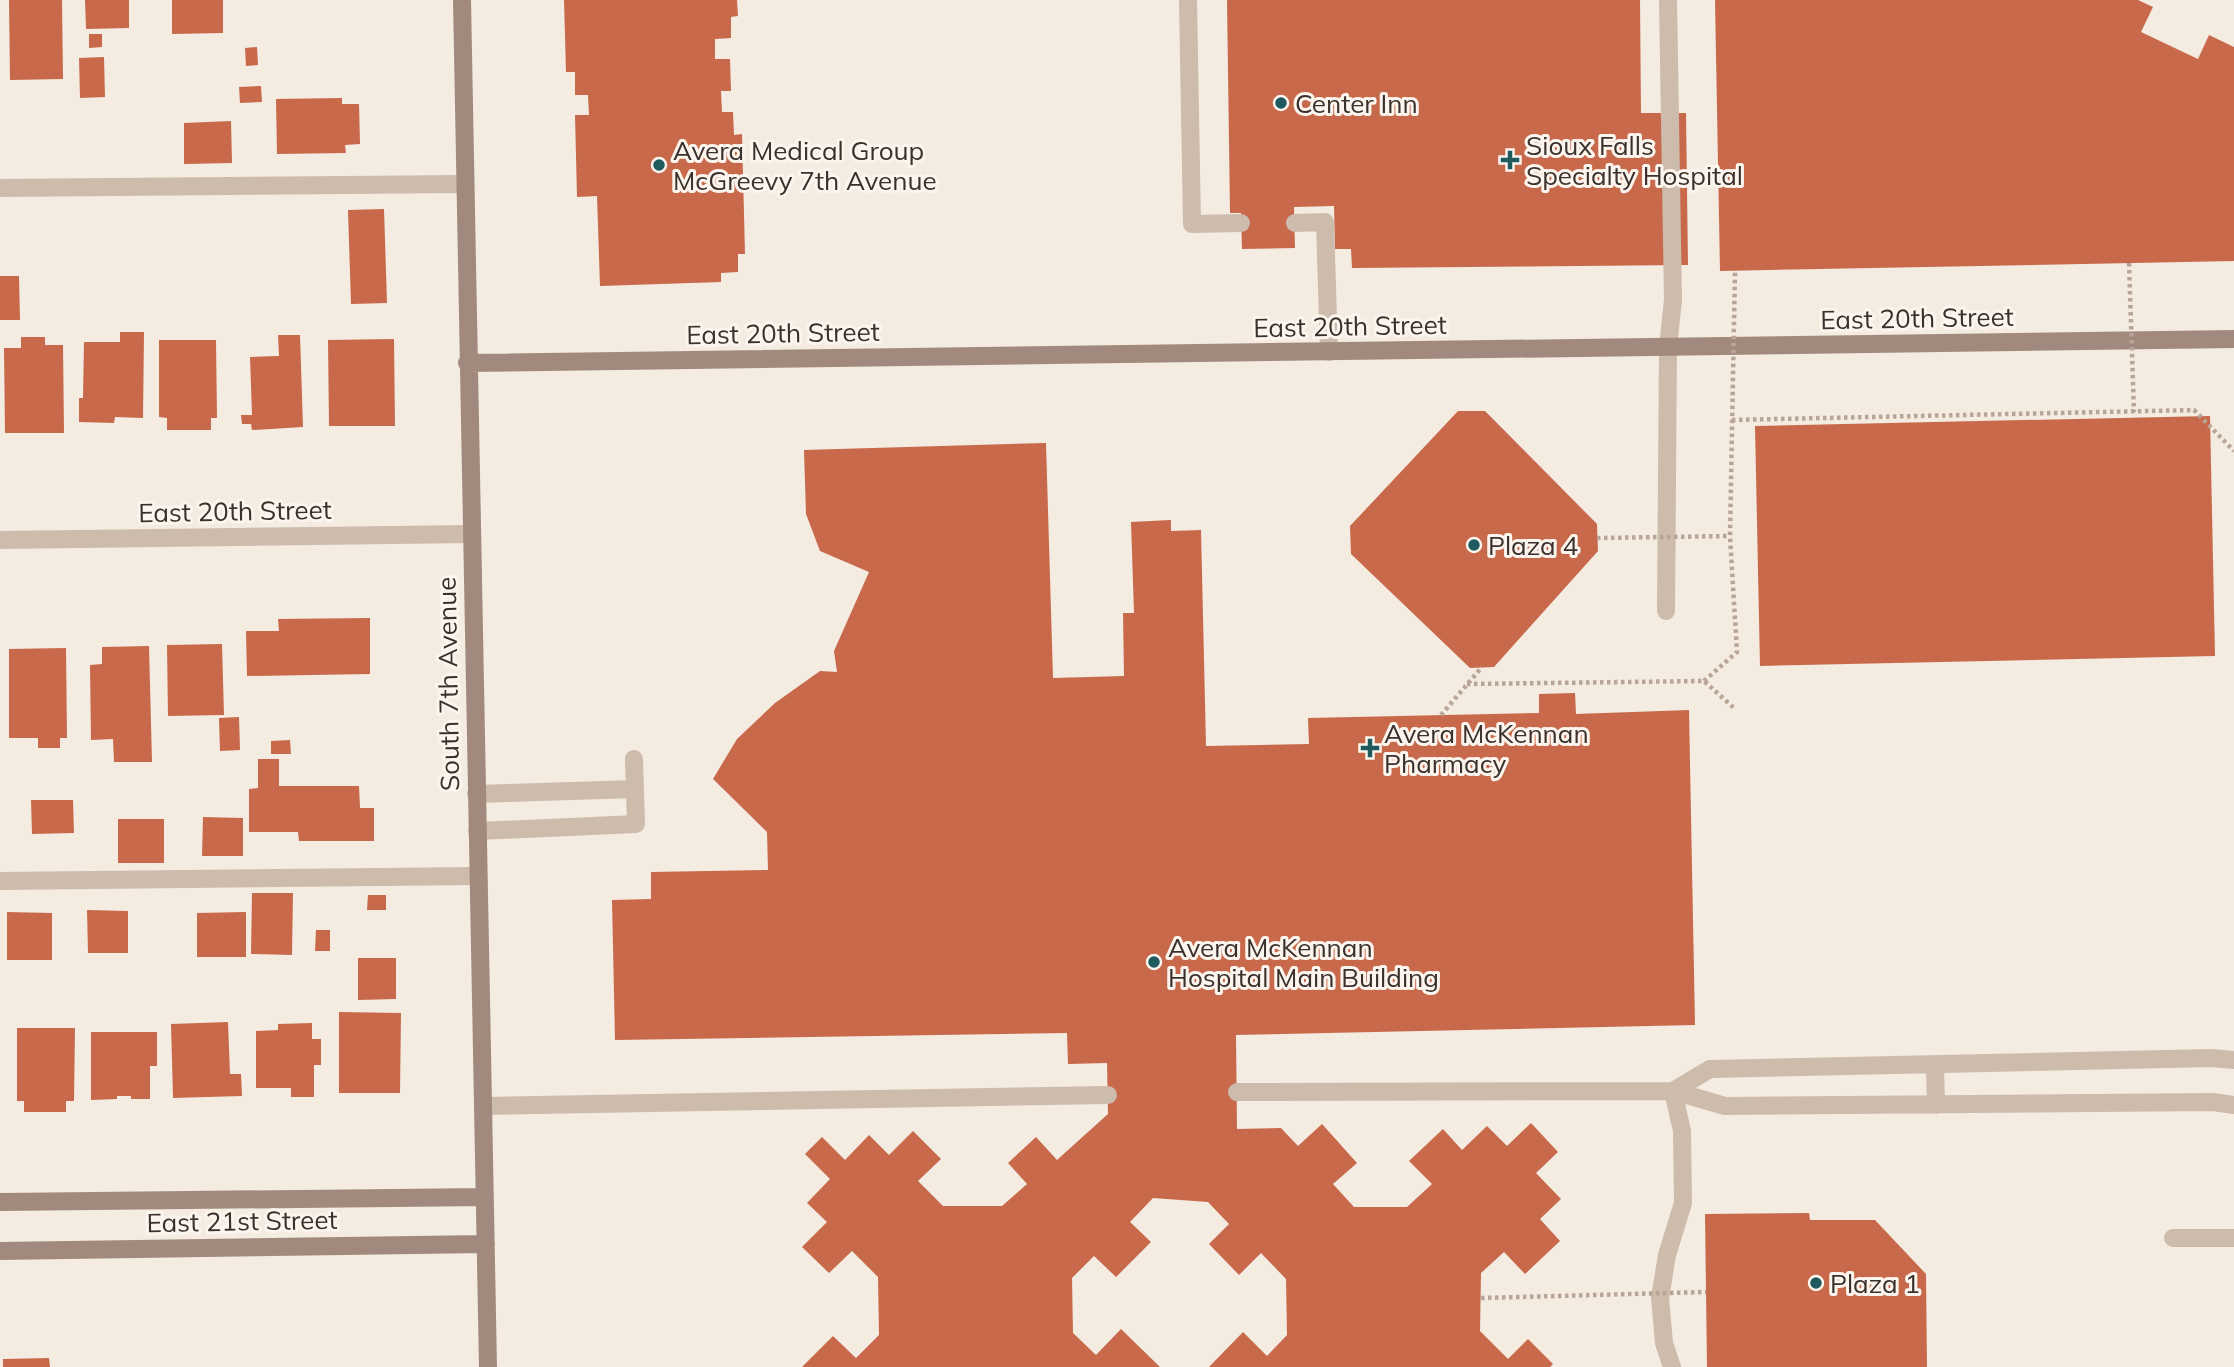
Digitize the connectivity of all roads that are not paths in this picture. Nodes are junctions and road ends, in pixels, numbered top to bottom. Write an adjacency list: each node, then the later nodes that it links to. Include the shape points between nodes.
1 (462, 0): 4 (street, South 7th Avenue)
2 (1188, 0): 6 (street, via 1192,224)
3 (1668, 0): 9 (street, via 1673,300)
4 (464, 184): 5 (street); 11 (street, South 7th Avenue)
5 (0, 188)
6 (1241, 223)
7 (1294, 223): 10 (street, via 1325,222)
8 (2234, 339): 9 (street, East 20th Street)
9 (1668, 347): 10 (street, East 20th Street); 14 (street)
10 (1329, 352): 11 (street, East 20th Street)
11 (467, 363): 12 (street, South 7th Avenue)
12 (471, 534): 13 (street, East 20th Street); 17 (street, South 7th Avenue)
13 (0, 540)
14 (1666, 611)
15 (634, 759): 16 (street)
16 (635, 789): 17 (street); 18 (street, via 636,824)
17 (476, 794): 18 (street, South 7th Avenue)
18 (477, 831): 19 (street, South 7th Avenue)
19 (478, 876): 20 (street); 28 (street, South 7th Avenue)
20 (0, 881)
21 (2234, 1060): 22 (street)
22 (1935, 1066): 23 (street, via 1710,1069); 26 (street)
23 (1673, 1091): 24 (street); 26 (street, via 1725,1106); 36 (street, via 1682,1131 1683,1203 1660,1298 1664,1343)
24 (1237, 1092)
25 (1108, 1095): 28 (street)
26 (1936, 1105): 27 (street)
27 (2234, 1105)
28 (483, 1106): 29 (street, South 7th Avenue)
29 (485, 1197): 30 (street, East 21st Street); 33 (street, South 7th Avenue)
30 (0, 1202)
31 (2173, 1238): 32 (street)
32 (2234, 1238)
33 (486, 1244): 34 (street, East 21st Street); 35 (street, South 7th Avenue)
34 (0, 1251)
35 (488, 1367)
36 (1672, 1367)

